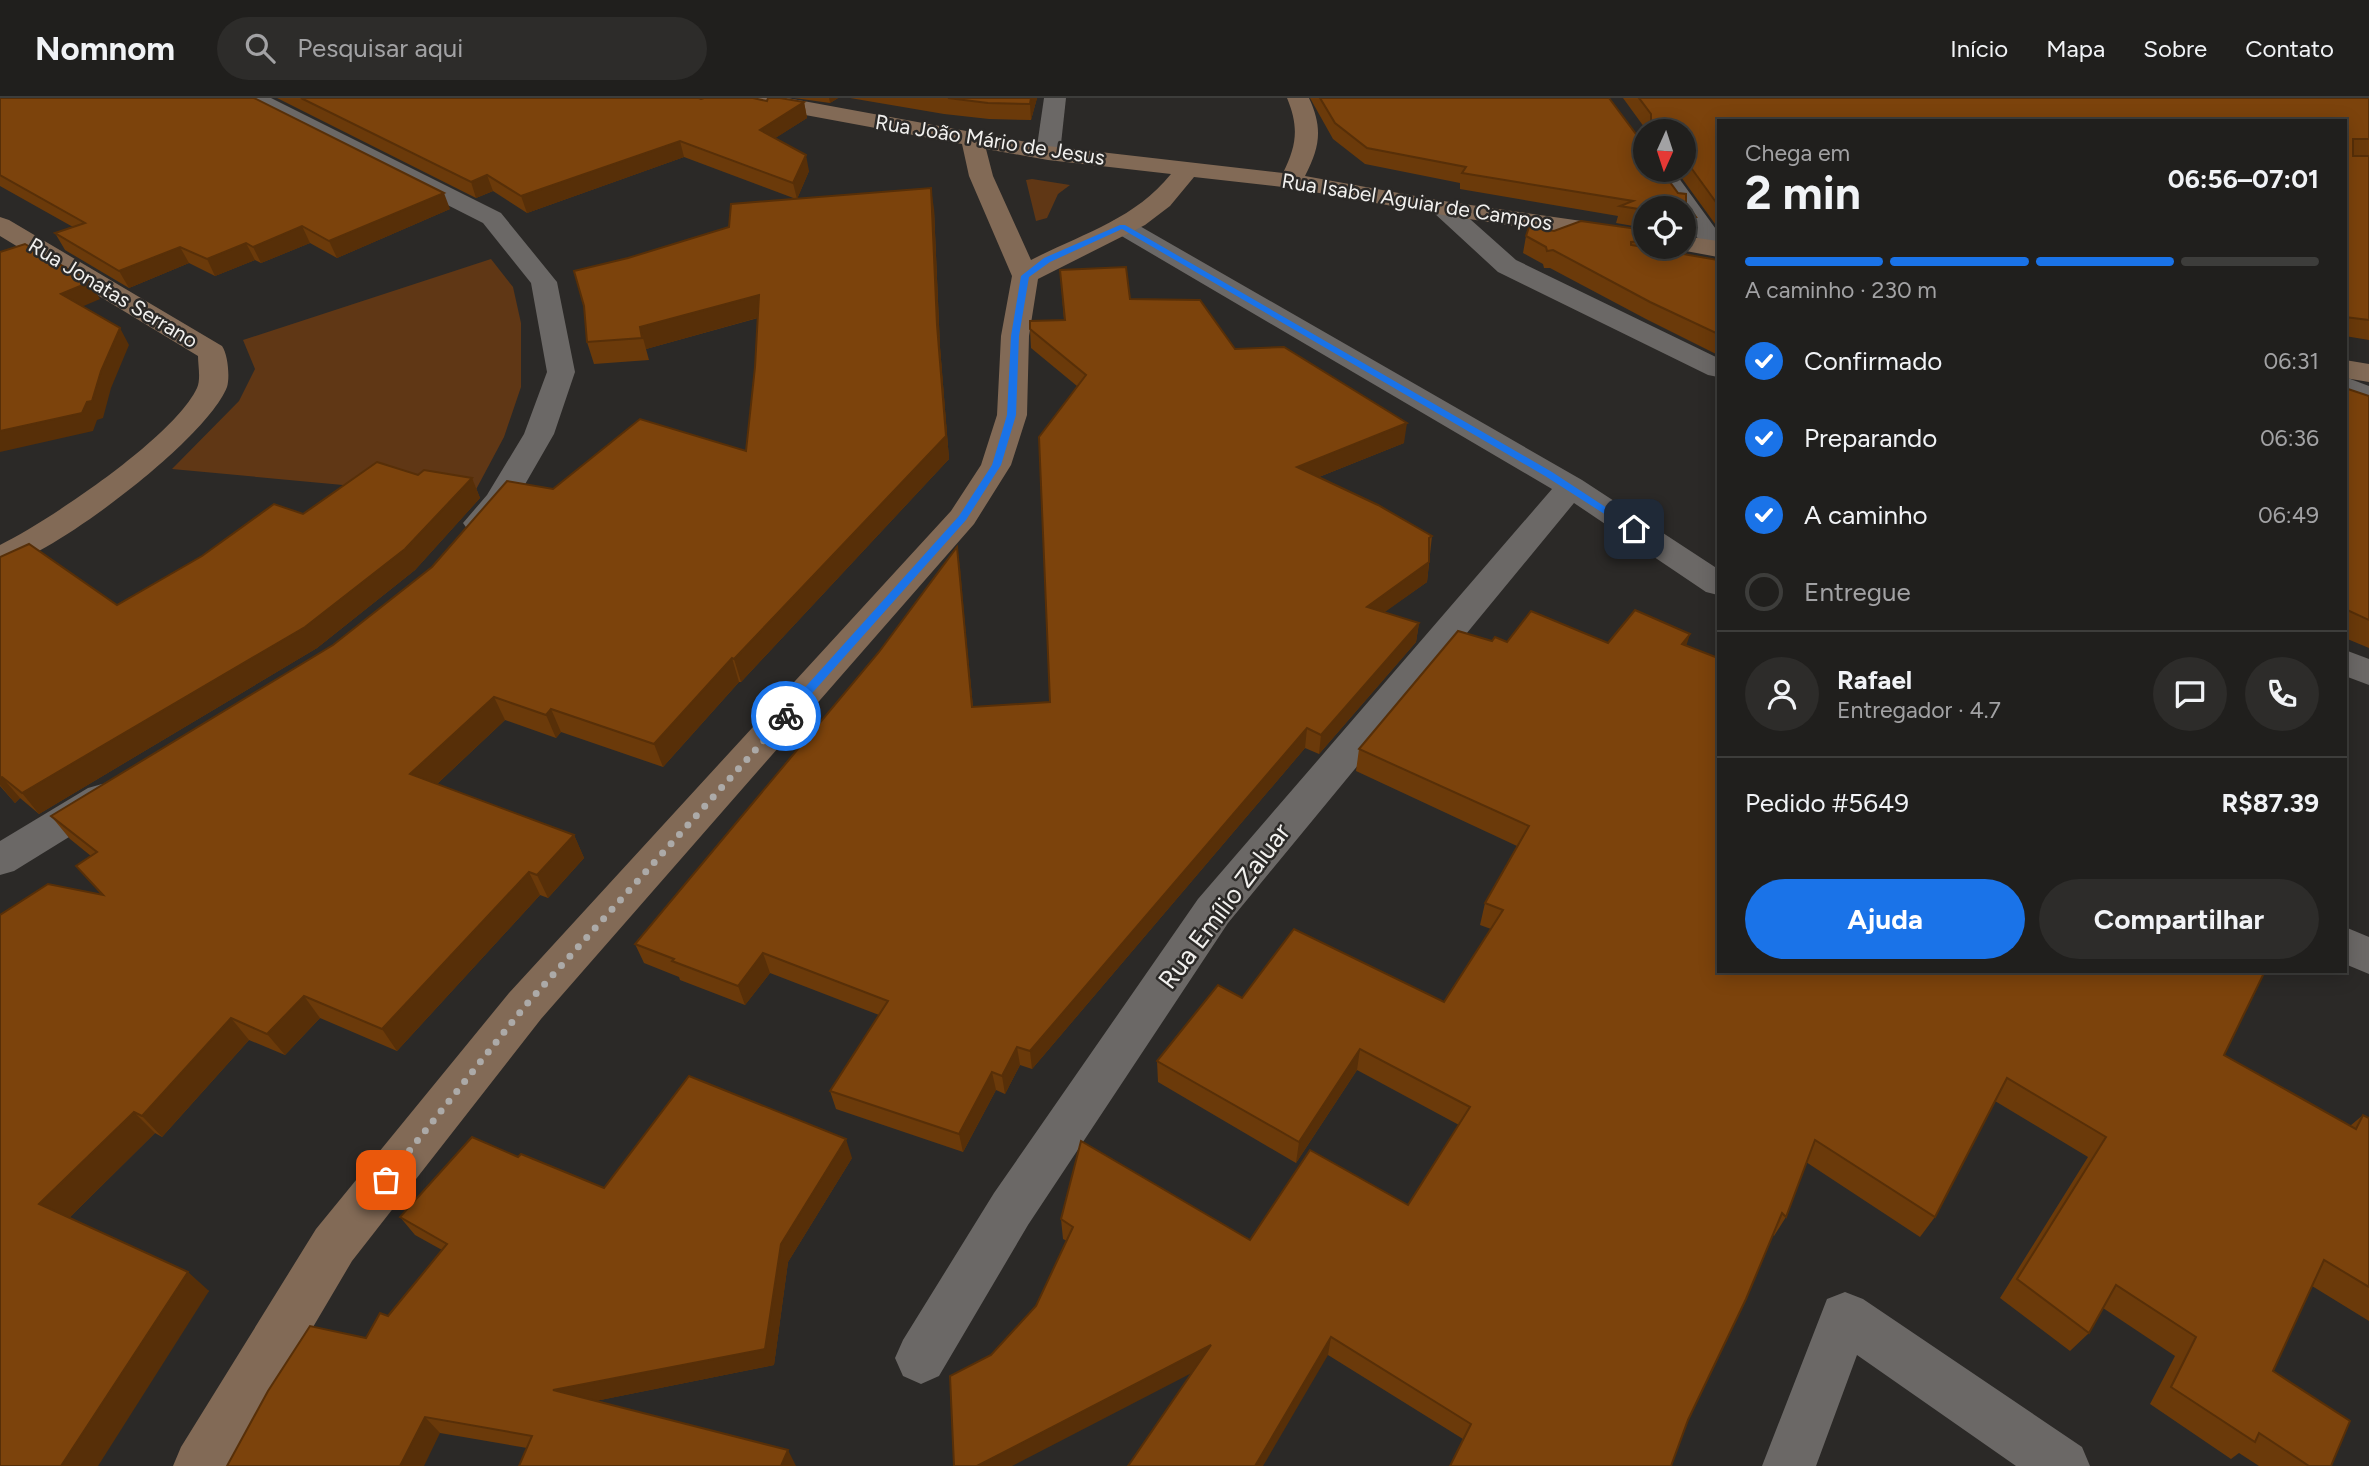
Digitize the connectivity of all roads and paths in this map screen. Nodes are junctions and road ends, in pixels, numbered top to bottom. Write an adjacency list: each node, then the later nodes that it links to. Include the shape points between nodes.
1 (254, 98): 24 (street, via 492,218 544,282 561,373 539,434 500,500)
2 (751, 98): 5 (main road, Rua João Mário de Jesus)
3 (1055, 98): 6 (street)
4 (1297, 98): 8 (main road, via 1309,121 1307,149)
5 (973, 141): 6 (main road, Rua João Mário de Jesus); 17 (main road, via 981,176)
6 (1048, 153): 7 (main road, Rua João Mário de Jesus)
7 (1188, 169): 8 (main road, Rua Isabel Aguiar de Campos); 12 (main road, via 1153,209)
8 (1291, 181): 10 (main road, Rua Isabel Aguiar de Campos)
9 (1670, 182): 15 (street)
10 (1443, 208): 13 (main road, Rua Isabel Aguiar de Campos); 18 (street, via 1507,266)
11 (0, 225): 25 (main road, Rua Jonatas Serrano, via 212,352 213,386 185,426 125,477 48,533)
12 (1122, 226): 17 (main road, via 1047,260); 23 (street)
13 (1633, 236)
14 (1696, 246): 16 (main road)
15 (1717, 248)
16 (1717, 249)
17 (1025, 276): 34 (main road, via 1015,336 1012,415 996,465 963,517 525,1006 334,1245)
18 (1717, 369)
19 (2347, 369): 20 (main road)
20 (2369, 373)
21 (2347, 387): 22 (street)
22 (2369, 396)
23 (1572, 487): 26 (street); 33 (street, Rua Emílio Zaluar, via 1213,911 1011,1209)
24 (464, 540)
25 (0, 558)
26 (1717, 583)
27 (2347, 663): 28 (street)
28 (2369, 673)
29 (130, 780): 30 (street)
30 (0, 860)
31 (2347, 945): 32 (street)
32 (2369, 957)
33 (920, 1357)
34 (200, 1466)
35 (1789, 1466): 36 (street, via 1845,1317)
36 (2063, 1466)

